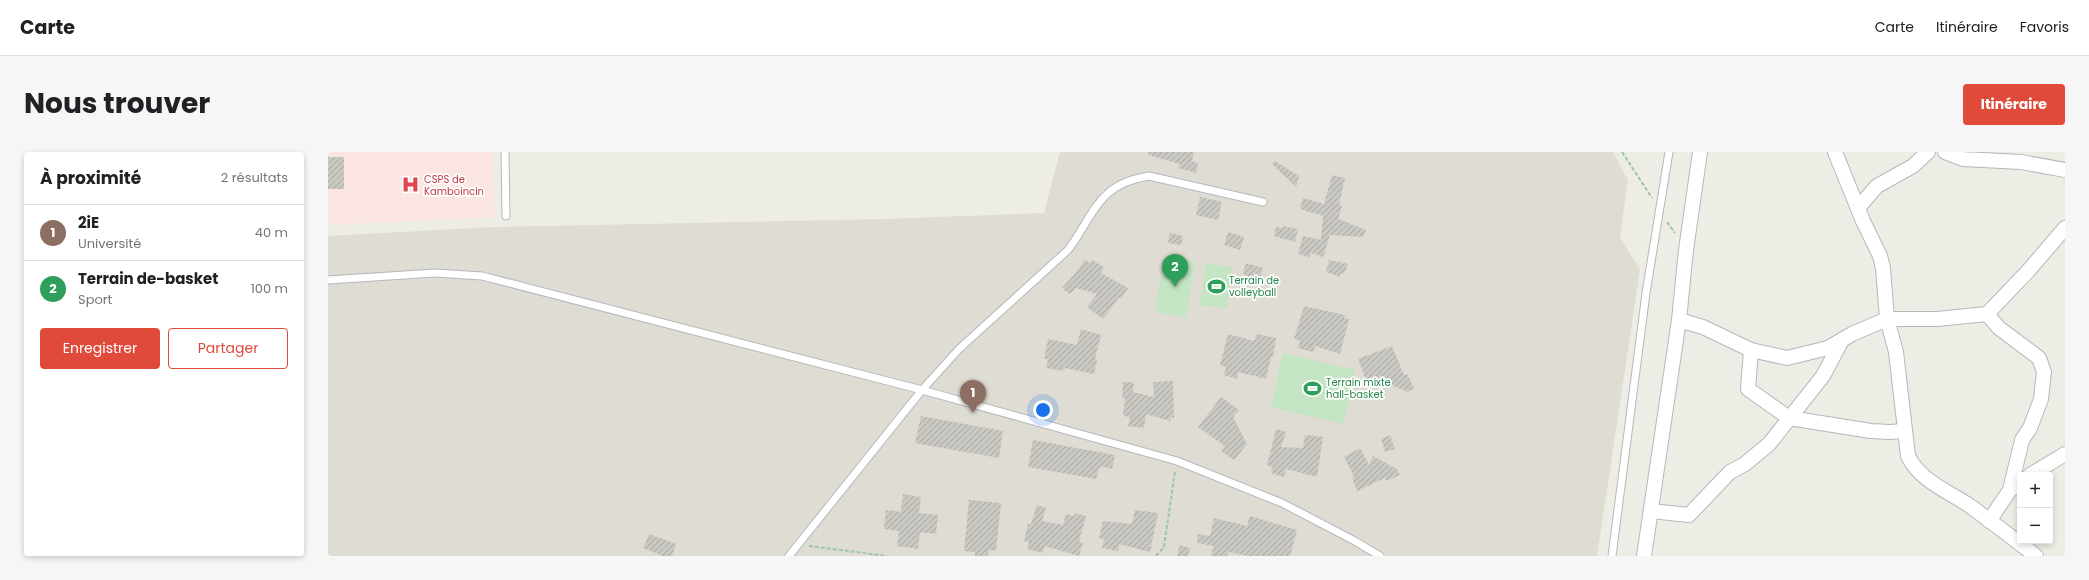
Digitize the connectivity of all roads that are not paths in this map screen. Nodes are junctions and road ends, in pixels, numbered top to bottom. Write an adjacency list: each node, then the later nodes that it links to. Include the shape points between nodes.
1 (505, 152): 10 (lane)
2 (1668, 152): 28 (lane, via 1646,293)
3 (1700, 152): 15 (street)
4 (1834, 152): 9 (street)
5 (1928, 152): 9 (street, via 1913,166 1877,186)
6 (1944, 152): 7 (street, via 1964,159 2021,162)
7 (2065, 170)
8 (1263, 202): 18 (lane, via 1149,176 1131,178 1108,192 1088,216 1079,236 1068,250 959,349)
9 (1858, 208): 14 (street, via 1880,256)
10 (506, 216)
11 (2065, 228): 13 (street)
12 (328, 280): 18 (lane, via 435,273 482,276)
13 (1987, 314): 14 (street, via 1937,319); 23 (street, via 1999,328 2039,358 2044,372 2041,399 2030,428 2022,440)
14 (1887, 319): 16 (street, via 1852,334); 20 (street, via 1896,352)
15 (1679, 320): 17 (street, via 1703,327); 24 (street)
16 (1841, 342): 17 (street, via 1814,353 1787,358); 19 (street, via 1823,376)
17 (1751, 350): 19 (street, via 1748,389)
18 (922, 390): 26 (lane); 27 (lane, via 1177,461 1282,503)
19 (1789, 418): 20 (street, via 1871,431); 24 (street, via 1769,444 1745,464 1730,472 1689,515)
20 (1905, 431): 25 (street, via 1908,456 1918,473)
21 (2065, 454): 22 (street)
22 (2035, 472)
23 (2015, 487): 25 (street)
24 (1651, 511): 29 (street)
25 (1989, 521): 30 (street)
26 (789, 556)
27 (1380, 556)
28 (1612, 556)
29 (1644, 556)
30 (2036, 556)

